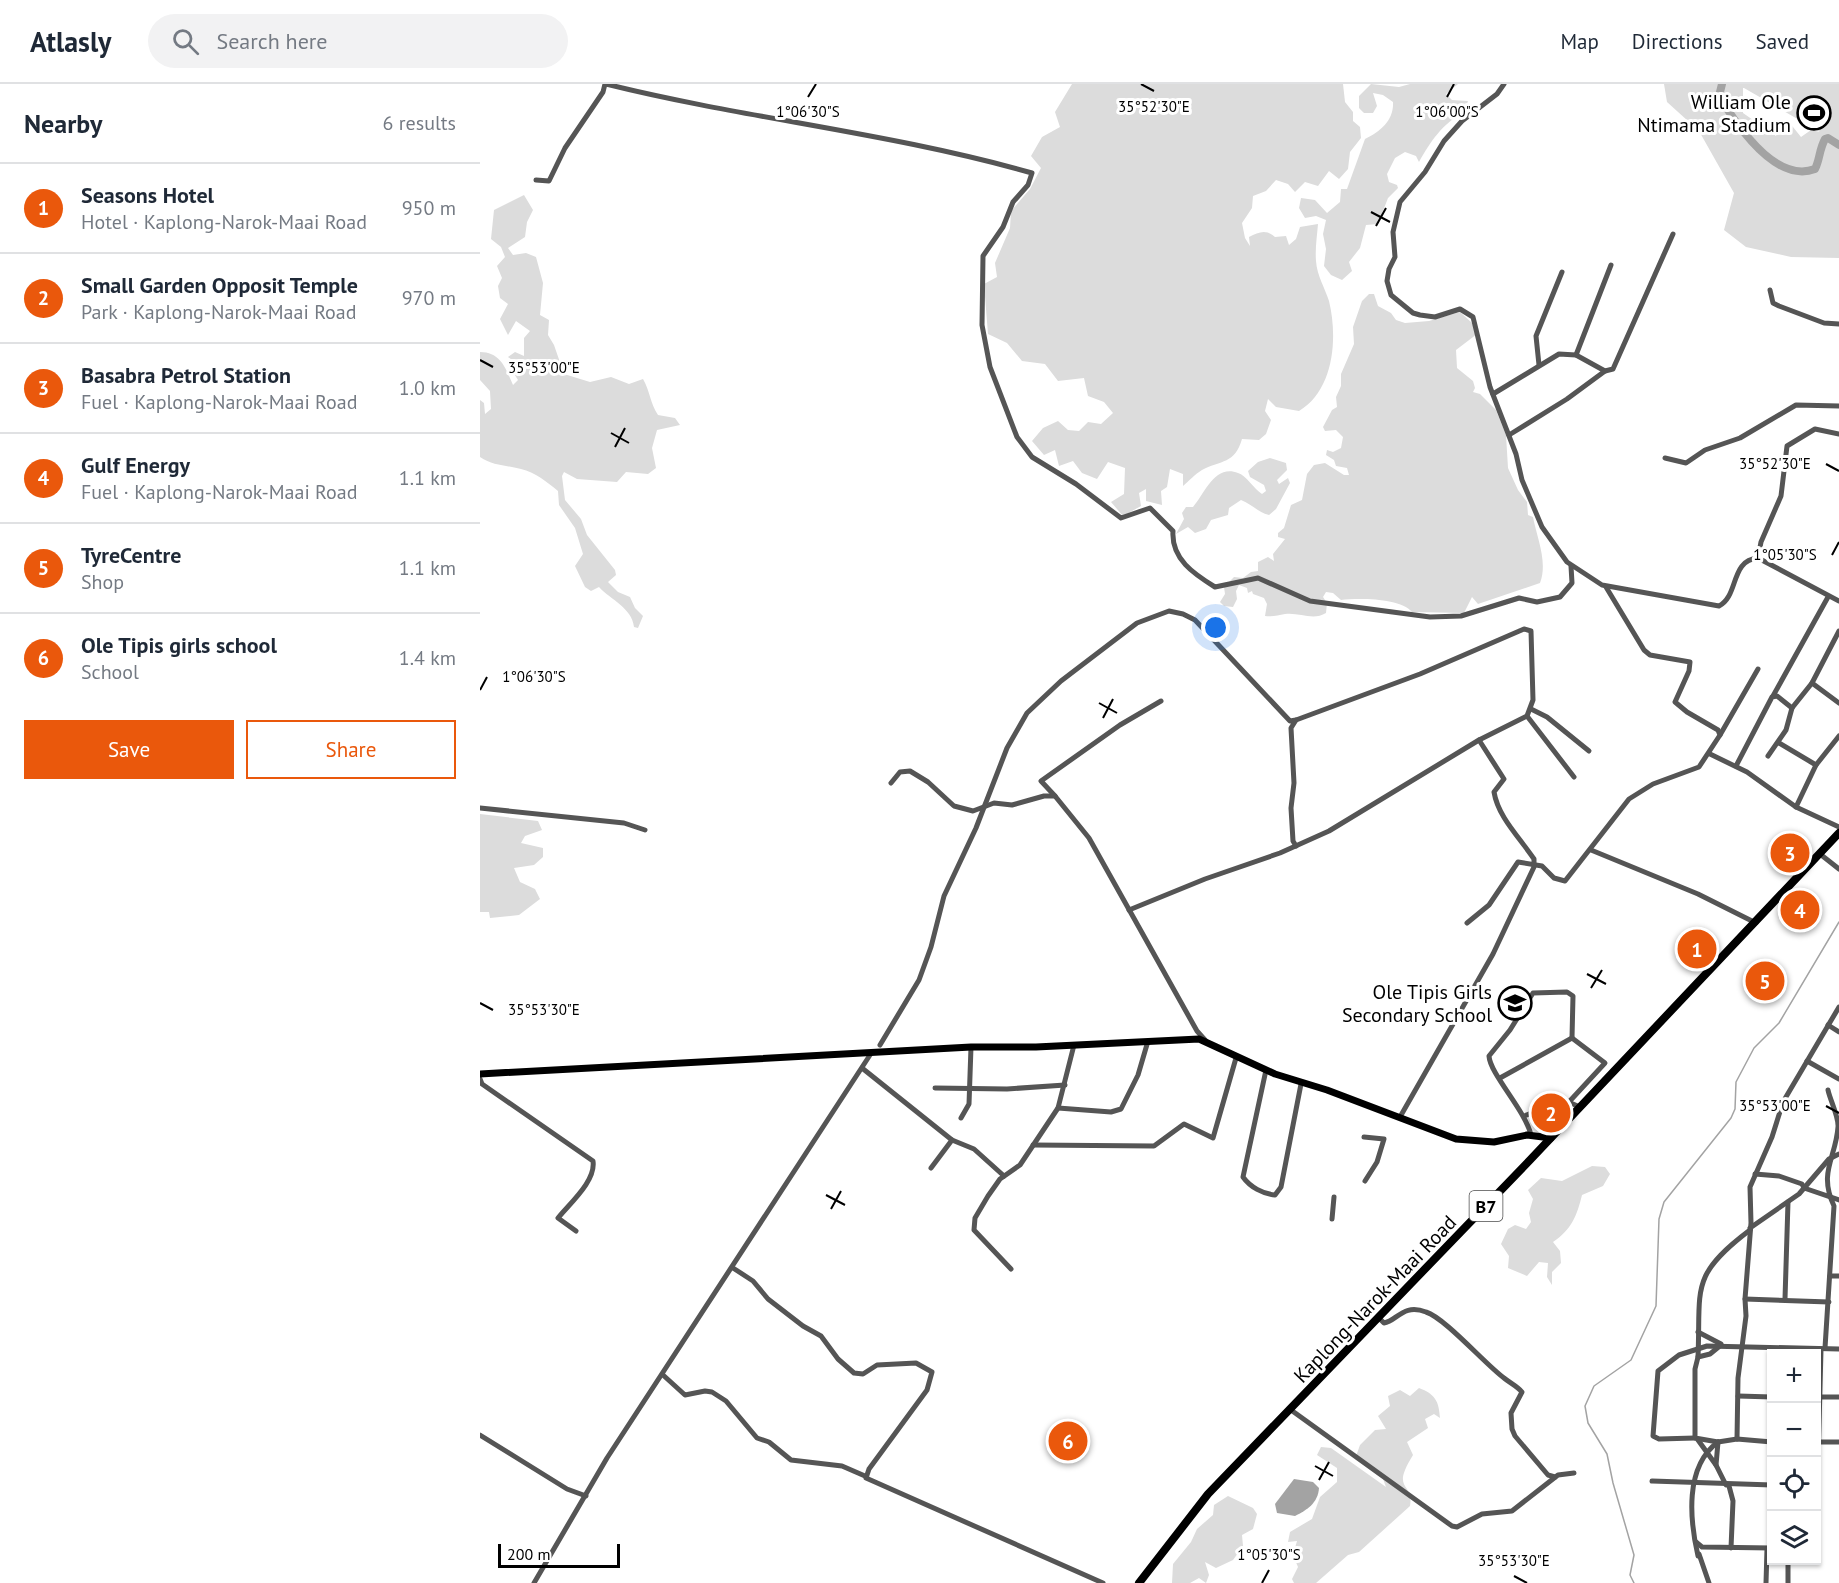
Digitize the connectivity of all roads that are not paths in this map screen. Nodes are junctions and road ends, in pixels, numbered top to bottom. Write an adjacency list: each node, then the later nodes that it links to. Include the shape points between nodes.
1 (606, 84): 3 (street, via 549,181); 18 (street, via 937,148 1032,173 983,256 982,325 990,367 1005,412 1032,457 1076,484 1103,507 1121,518 1150,508 1173,531 1172,545 1180,558 1194,574 1215,587 1258,578 1310,601 1430,617 1461,616 1519,598 1537,602 1560,597 1572,583)
2 (1504, 84): 12 (street, via 1450,133 1400,202 1392,239 1395,257 1387,281 1391,295 1413,313 1434,317 1460,309 1470,314)
3 (536, 180)
4 (1673, 234): 11 (street, via 1618,360 1613,369)
5 (1611, 265): 9 (street)
6 (1562, 272): 10 (street, via 1536,336)
7 (1770, 290): 8 (street, via 1773,303 1779,306 1824,323)
8 (1839, 324)
9 (1576, 355): 10 (street, via 1559,354); 11 (street)
10 (1539, 365): 12 (street)
11 (1605, 371): 15 (street)
12 (1493, 394): 15 (street)
13 (1839, 406): 16 (street, via 1796,405 1740,438 1705,450 1686,463)
14 (1839, 434): 17 (street, via 1815,429 1787,446 1781,496)
15 (1509, 435): 18 (street, via 1542,527)
16 (1665, 458)
17 (1758, 558): 19 (street, via 1743,564 1726,600 1719,606); 20 (street)
18 (1571, 566): 19 (street)
19 (1606, 586): 32 (street, via 1644,650 1650,655 1690,662 1675,702)
20 (1828, 597): 21 (street); 25 (street)
21 (1839, 601)
22 (1839, 631): 24 (street)
23 (1758, 669): 32 (street)
24 (1812, 683): 27 (street); 28 (street)
25 (1773, 696): 28 (street); 40 (street)
26 (1161, 701): 43 (street, via 1041,781)
27 (1839, 703)
28 (1792, 708): 35 (street)
29 (1531, 709): 30 (street); 31 (street, via 1531,631 1527,628 1420,674); 36 (street, via 1547,717)
30 (1527, 716): 34 (street); 41 (street)
31 (1296, 720): 44 (street, via 1290,721 1195,621 1169,611 1137,623 1032,707 1007,748); 50 (street, via 1292,728 1291,808)
32 (1720, 735): 37 (street)
33 (1839, 736): 39 (street)
34 (1479, 740): 50 (street, via 1375,805); 53 (street, via 1504,779 1494,792 1496,799)
35 (1779, 742): 38 (street); 39 (street)
36 (1589, 752)
37 (1710, 754): 40 (street); 51 (street, via 1699,767 1653,784 1629,799)
38 (1768, 756)
39 (1816, 765): 45 (street)
40 (1736, 766): 45 (street)
41 (1574, 777)
42 (891, 783): 44 (street, via 900,772 910,771 954,806 973,811)
43 (1055, 796): 44 (street); 55 (street, via 1089,838)
44 (984, 807): 64 (street, via 944,896 919,980)
45 (1796, 807): 47 (street)
46 (480, 808): 48 (street, via 624,823)
47 (1839, 827)
48 (645, 830)
49 (1839, 833): 52 (highway, Kaplong-Narok-Maai Road / B7)
50 (1296, 846): 55 (street)
51 (1591, 850): 53 (street, via 1565,881 1554,878); 57 (street, via 1698,894)
52 (1820, 854): 54 (street); 57 (highway, Kaplong-Narok-Maai Road / B7)
53 (1534, 862): 56 (street, via 1516,863 1489,905); 84 (street, via 1493,954)
54 (1839, 869)
55 (1130, 910): 62 (street)
56 (1467, 923)
57 (1756, 923): 81 (highway, Kaplong-Narok-Maai Road / B7)
58 (1839, 1007): 59 (street)
59 (1828, 1025): 60 (street); 69 (street)
60 (1839, 1032)
61 (1572, 1038): 72 (street); 72 (street, via 1573,996 1567,992 1533,993 1489,1056); 80 (street, via 1605,1063)
62 (1205, 1040): 63 (main road); 68 (main road)
63 (1148, 1041): 65 (main road); 82 (street, via 1138,1075 1121,1109 1111,1112)
64 (880, 1045)
65 (1074, 1045): 66 (main road); 76 (street)
66 (971, 1047): 67 (main road); 77 (street)
67 (870, 1055): 70 (street); 74 (main road)
68 (1236, 1058): 71 (main road); 90 (street, via 1213,1138 1184,1124 1154,1146)
69 (1807, 1061): 73 (street); 94 (street, via 1783,1102)
70 (862, 1068): 89 (street); 105 (street)
71 (1266, 1070): 75 (main road); 75 (street, via 1243,1177 1270,1195 1281,1187)
72 (1500, 1078): 83 (street)
73 (1839, 1079)
74 (480, 1082): 104 (street, via 593,1161 590,1177 558,1218)
75 (1301, 1084): 84 (main road)
76 (1065, 1085): 77 (street); 82 (street)
77 (970, 1087): 78 (street); 85 (street, via 969,1104)
78 (935, 1088)
79 (1828, 1090): 92 (street, via 1839,1125)
80 (1568, 1103): 81 (street); 83 (street)
81 (1580, 1107): 88 (highway, Kaplong-Narok-Maai Road / B7)
82 (1058, 1108): 90 (street)
83 (1524, 1116): 86 (street)
84 (1400, 1117): 86 (main road, via 1469,1142)
85 (961, 1118)
86 (1531, 1135): 88 (main road)
87 (1364, 1137): 96 (street, via 1384,1139 1377,1162)
88 (1551, 1138): 112 (highway, Kaplong-Narok-Maai Road / B7)
89 (952, 1140): 93 (street); 95 (street, via 974,1149)
90 (1034, 1145): 95 (street, via 1020,1165)
91 (1839, 1154): 92 (street)
92 (1829, 1159): 97 (street); 98 (street)
93 (931, 1168)
94 (1755, 1174): 97 (street, via 1789,1179); 103 (street, via 1750,1187)
95 (1004, 1176): 106 (street, via 975,1218 974,1230)
96 (1365, 1180)
97 (1803, 1188): 98 (street); 101 (street)
98 (1829, 1195): 100 (street); 107 (street, via 1834,1206)
99 (1334, 1197): 102 (street)
100 (1839, 1200)
101 (1788, 1202): 103 (street); 110 (street)
102 (1332, 1219)
103 (1750, 1229): 109 (street); 113 (street, via 1706,1272 1700,1289)
104 (576, 1231)
105 (733, 1268): 121 (street); 138 (street, via 753,1281 768,1299 821,1336 854,1373 863,1374 877,1365 916,1363 932,1372 927,1390)
106 (1011, 1269)
107 (1830, 1276): 108 (street); 111 (street)
108 (1839, 1276)
109 (1745, 1299): 110 (street); 115 (street)
110 (1785, 1299): 111 (street)
111 (1829, 1302): 117 (street)
112 (1379, 1318): 126 (highway, Kaplong-Narok-Maai Road / B7); 139 (street, via 1384,1323 1404,1311 1425,1311 1519,1388 1522,1392 1511,1413 1512,1429 1548,1475)
113 (1698, 1332): 114 (street); 116 (street)
114 (1722, 1344): 115 (street); 116 (street); 119 (street, via 1710,1354)
115 (1743, 1346): 117 (street); 122 (street)
116 (1698, 1347): 119 (street); 128 (street, via 1658,1371 1653,1436)
117 (1823, 1349): 118 (street); 120 (street)
118 (1839, 1349)
119 (1698, 1357): 128 (street)
120 (1821, 1372)
121 (663, 1374): 138 (street, via 685,1395 705,1391 726,1401 757,1438 769,1442 791,1460 842,1466); 144 (street)
122 (1738, 1396): 124 (street); 129 (street)
123 (1821, 1396): 125 (street)
124 (1767, 1397)
125 (1839, 1397)
126 (1291, 1410): 139 (street, via 1452,1526 1482,1514 1512,1511); 155 (highway, Kaplong-Narok-Maai Road / B7, via 1208,1494)
127 (480, 1435): 144 (street, via 567,1489)
128 (1696, 1439): 130 (street); 134 (street)
129 (1737, 1439): 130 (street); 131 (street)
130 (1718, 1442): 134 (street); 136 (street)
131 (1767, 1442)
132 (1821, 1442): 133 (street)
133 (1839, 1442)
134 (1706, 1452): 136 (street); 141 (street)
135 (1817, 1457): 145 (street)
136 (1716, 1465): 142 (street)
137 (1574, 1473): 139 (street)
138 (865, 1476): 154 (street)
139 (1555, 1477)
140 (1652, 1481): 141 (street)
141 (1695, 1484): 142 (street); 146 (street)
142 (1728, 1485): 143 (street); 148 (street, via 1733,1501)
143 (1767, 1485)
144 (586, 1496): 153 (street)
145 (1816, 1511)
146 (1695, 1541): 147 (street); 150 (street)
147 (1702, 1547): 148 (street); 150 (street)
148 (1731, 1548): 149 (street)
149 (1767, 1549)
150 (1698, 1557): 156 (street)
151 (1768, 1565): 157 (street)
152 (1788, 1565): 158 (street)
153 (534, 1583)
154 (1103, 1583)
155 (1138, 1583)
156 (1709, 1583)
157 (1766, 1583)
158 (1788, 1583)

